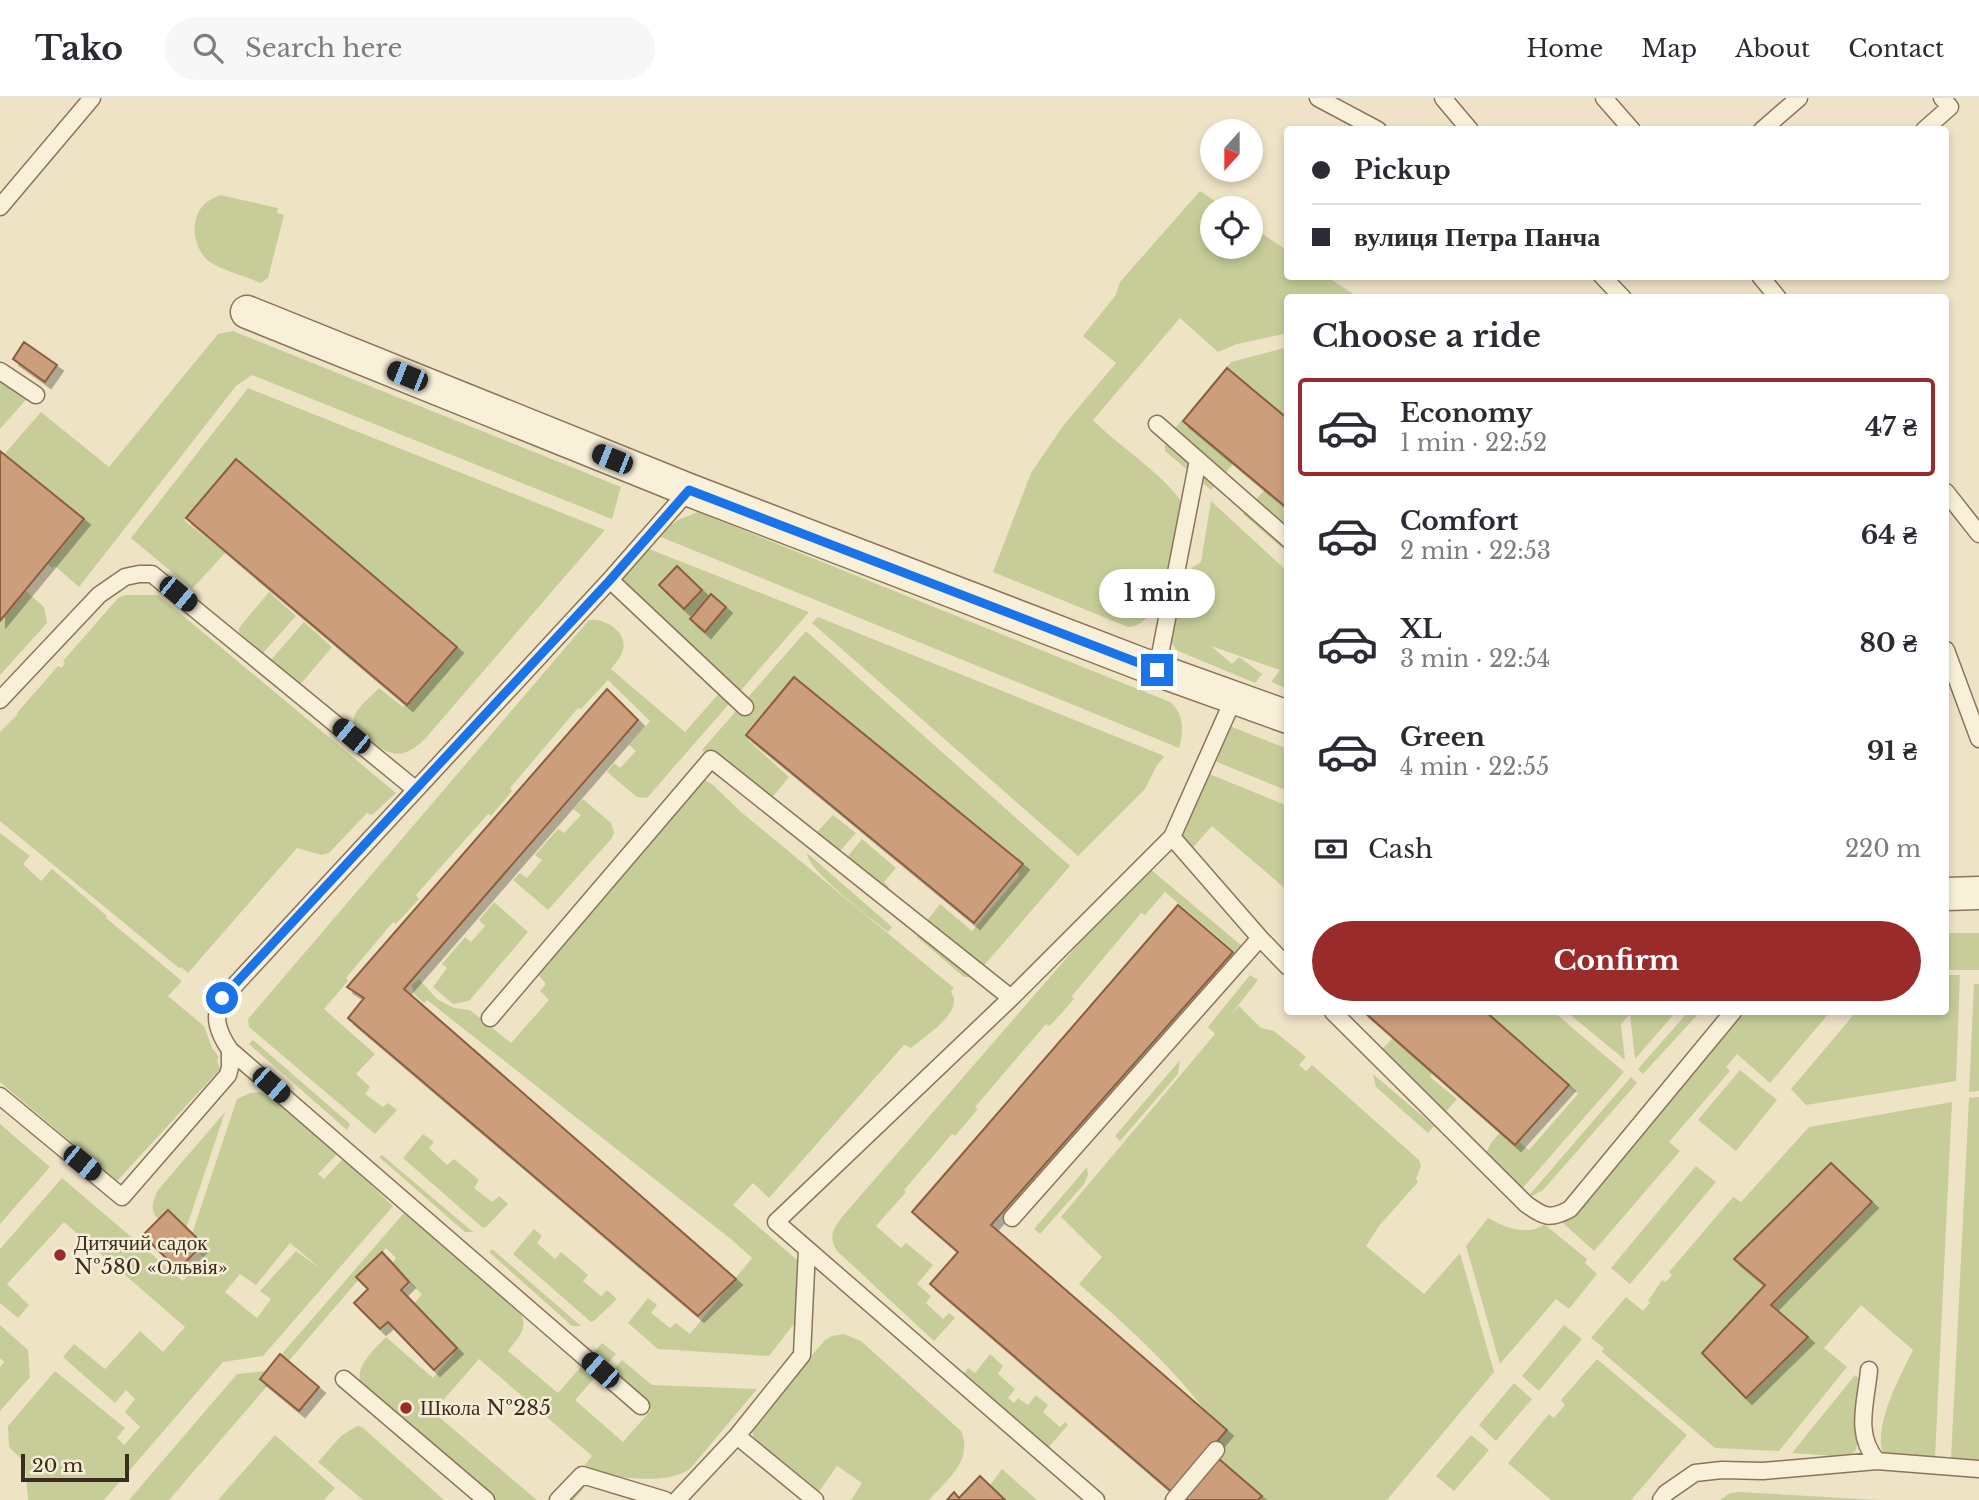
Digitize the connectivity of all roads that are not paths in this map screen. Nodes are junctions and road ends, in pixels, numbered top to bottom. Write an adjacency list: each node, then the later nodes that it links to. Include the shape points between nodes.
1 (92, 98): 12 (lane)
2 (1318, 98): 7 (lane)
3 (1443, 98): 8 (lane)
4 (1605, 98): 9 (lane)
5 (1799, 98): 10 (lane)
6 (1942, 98): 11 (lane, via 1951,107)
7 (1370, 126)
8 (1467, 126)
9 (1629, 126)
10 (1767, 126)
11 (1929, 126)
12 (0, 207)
13 (1606, 280): 15 (lane)
14 (1763, 280): 16 (lane)
15 (1619, 294)
16 (1775, 294)
17 (247, 312): 22 (street)
18 (0, 371): 19 (lane)
19 (36, 395)
20 (1157, 424): 21 (lane)
21 (1198, 460): 25 (lane); 28 (lane)
22 (689, 490): 26 (lane); 28 (street)
23 (1949, 496): 24 (lane)
24 (1979, 534)
25 (1284, 535)
26 (610, 580): 31 (lane); 34 (lane)
27 (1949, 658): 33 (lane)
28 (1157, 670): 29 (street)
29 (1234, 698): 32 (street); 35 (lane)
30 (0, 700): 34 (lane, via 99,595 125,577 152,574)
31 (745, 707)
32 (1284, 716)
33 (1979, 739)
34 (415, 789): 44 (lane, via 222,998 217,1021)
35 (1172, 837): 38 (lane); 40 (lane)
36 (1979, 893): 37 (street)
37 (1949, 894)
38 (1260, 939): 39 (lane); 46 (lane)
39 (1284, 963)
40 (1011, 998): 43 (lane, via 711,759); 47 (lane, via 776,1222)
41 (1336, 1015): 42 (lane, via 1526,1204 1555,1217 1570,1209)
42 (1731, 1015)
43 (490, 1018)
44 (230, 1050): 45 (lane, via 228,1075 122,1197); 50 (lane)
45 (0, 1096)
46 (1012, 1218)
47 (807, 1249): 51 (lane, via 802,1355); 60 (lane)
48 (1869, 1370): 53 (lane, via 1863,1437)
49 (344, 1379): 55 (lane)
50 (641, 1406)
51 (737, 1436): 58 (lane); 59 (lane)
52 (1216, 1450): 61 (lane)
53 (1877, 1461): 54 (lane); 62 (lane, via 1695,1473)
54 (1979, 1469)
55 (486, 1500)
56 (558, 1500): 57 (lane, via 582,1475)
57 (665, 1500)
58 (677, 1500)
59 (815, 1500)
60 (1096, 1500)
61 (1174, 1500)
62 (1661, 1500)

